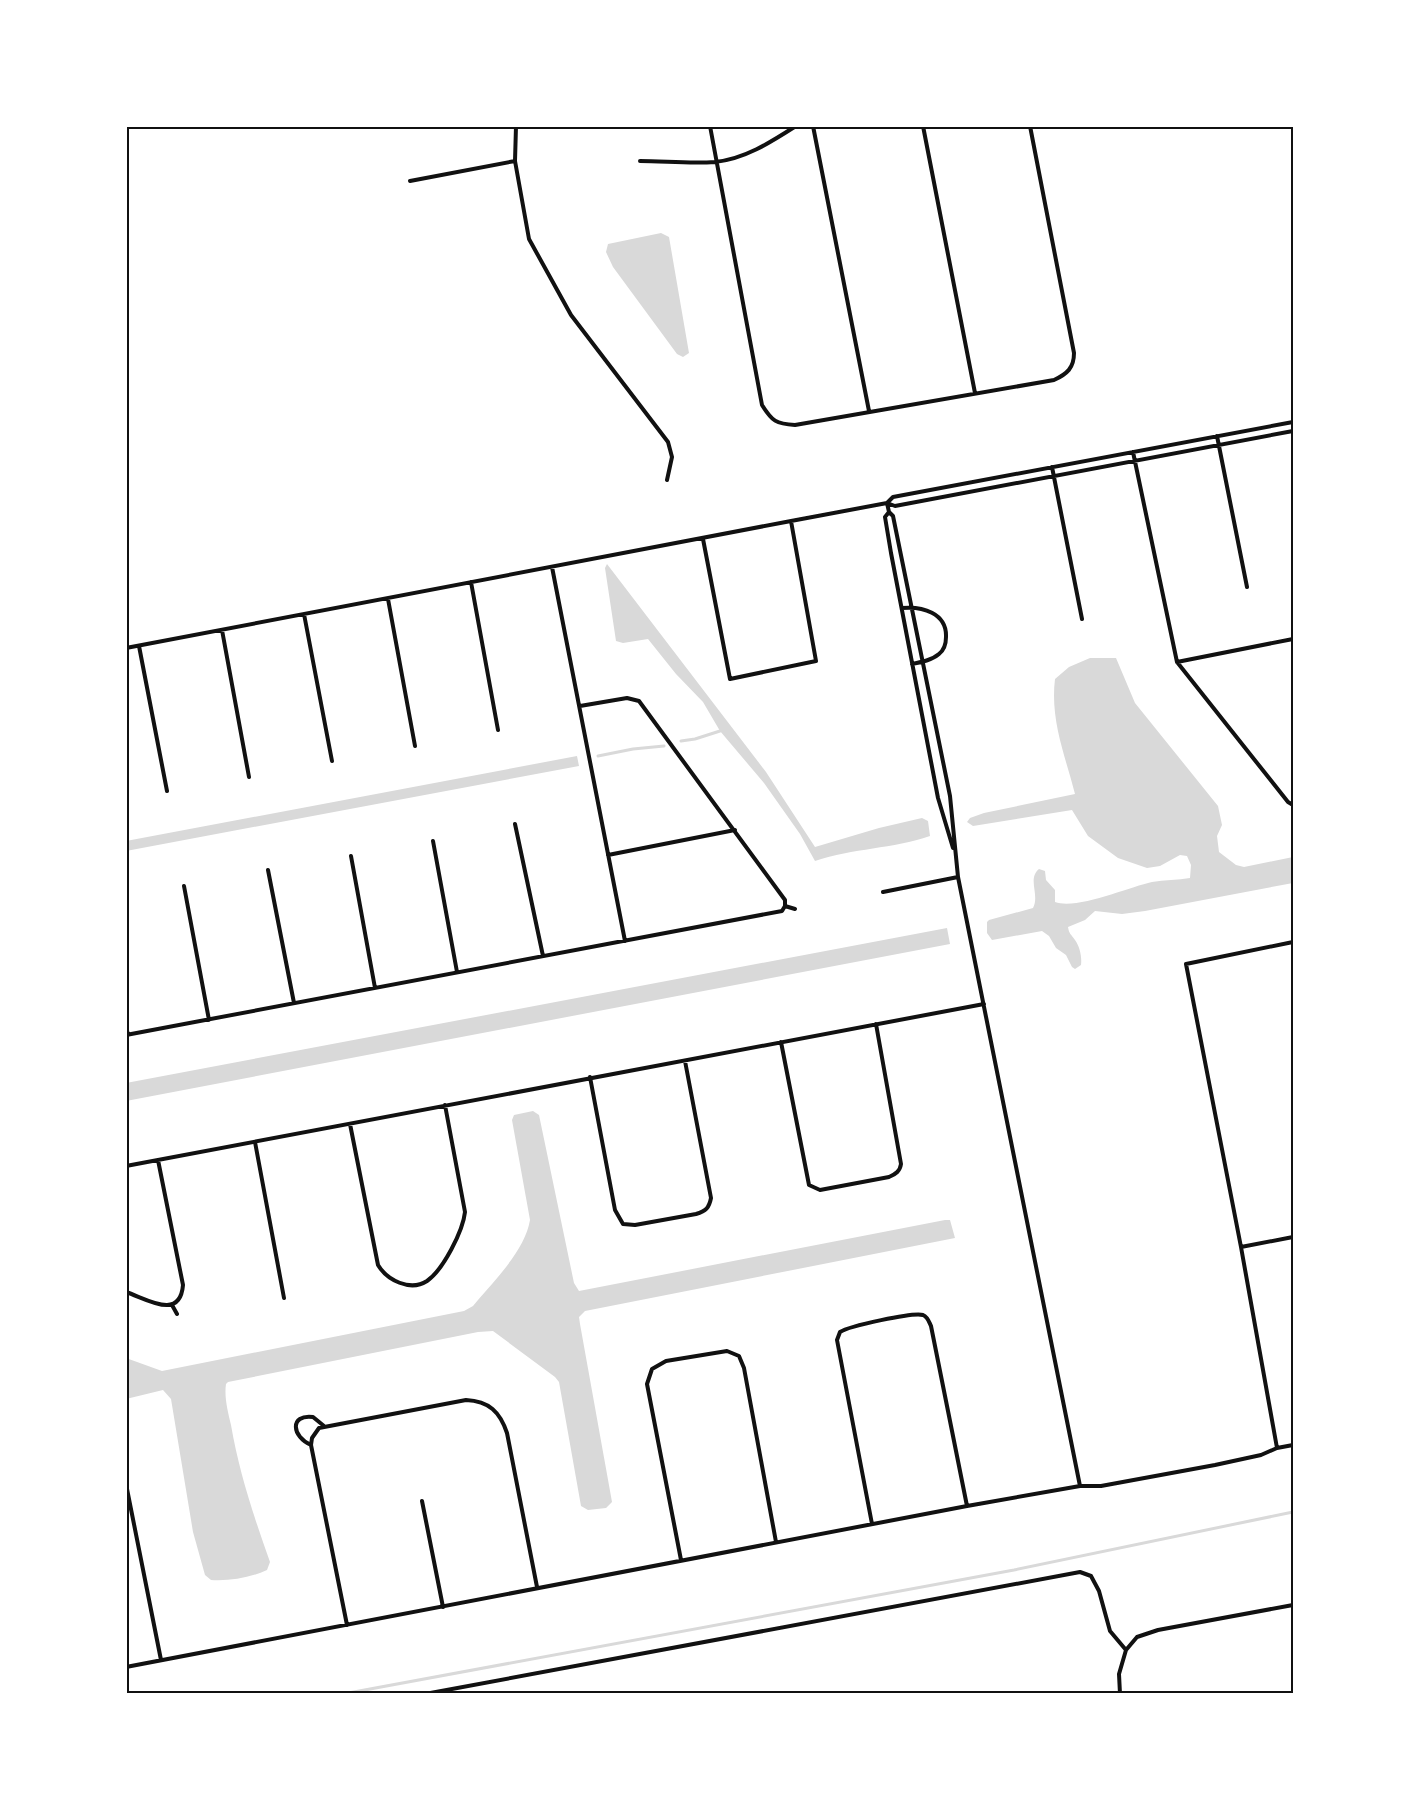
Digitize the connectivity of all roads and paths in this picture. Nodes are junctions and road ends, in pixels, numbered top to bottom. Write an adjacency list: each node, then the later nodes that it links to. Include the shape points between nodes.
1 (516, 126): 8 (street)
2 (710, 126): 9 (street)
3 (796, 126): 9 (street, via 759,148)
4 (813, 126): 12 (street)
5 (923, 126): 11 (street)
6 (1030, 126): 11 (street, via 1074,363 1054,380)
7 (640, 160): 9 (street)
8 (515, 162): 10 (street); 21 (street, via 529,238 571,315 668,442 672,457)
9 (716, 162): 12 (street, via 753,367 765,411 780,424 795,426)
10 (410, 181)
11 (975, 394): 12 (street)
12 (869, 411)
13 (1293, 422): 15 (street)
14 (1293, 430): 16 (street)
15 (1217, 436): 16 (street); 17 (street)
16 (1218, 444): 18 (street); 28 (street)
17 (1133, 452): 18 (street); 19 (street)
18 (1134, 461): 20 (street); 39 (street)
19 (1052, 467): 20 (street); 22 (street, via 893,497)
20 (1054, 476): 22 (street, via 895,506); 33 (street)
21 (668, 480)
22 (887, 503): 23 (street); 24 (street)
23 (889, 512): 30 (street); 31 (street, via 885,518)
24 (791, 521): 25 (street); 25 (street, via 816,661 730,679)
25 (703, 539): 26 (street)
26 (552, 567): 27 (street); 41 (street)
27 (471, 582): 29 (street); 42 (street)
28 (1247, 588)
29 (388, 599): 32 (street); 43 (street)
30 (912, 607): 31 (street); 38 (street); 38 (street, via 937,614 945,625 942,652)
31 (902, 608): 40 (street)
32 (304, 614): 34 (street); 44 (street)
33 (1082, 619)
34 (222, 630): 36 (street); 45 (street)
35 (1293, 639): 39 (street)
36 (139, 646): 37 (street); 46 (street)
37 (126, 648)
38 (924, 661): 40 (street); 53 (street, via 950,796)
39 (1177, 662): 47 (street)
40 (912, 664): 53 (street, via 938,798)
41 (580, 706): 49 (street, via 627,698 639,701); 51 (street)
42 (498, 730)
43 (415, 746)
44 (332, 760)
45 (249, 777)
46 (167, 791)
47 (1293, 805)
48 (515, 824): 62 (street)
49 (735, 830): 51 (street); 58 (street, via 785,900)
50 (433, 841): 63 (street)
51 (608, 855): 60 (street)
52 (351, 856): 64 (street)
53 (955, 856): 55 (street)
54 (268, 870): 65 (street)
55 (958, 877): 57 (street); 66 (street)
56 (184, 886): 67 (street)
57 (883, 892)
58 (785, 906): 59 (street); 60 (street, via 782,911)
59 (795, 909)
60 (625, 940): 62 (street)
61 (1293, 942): 80 (street, via 1186,964)
62 (543, 956): 63 (street)
63 (457, 972): 64 (street)
64 (375, 988): 65 (street)
65 (294, 1003): 67 (street)
66 (984, 1004): 68 (street); 90 (street)
67 (209, 1020): 70 (street)
68 (876, 1024): 71 (street); 71 (street, via 900,1164 896,1175 889,1177 820,1190 809,1185)
69 (126, 1026): 70 (street)
70 (127, 1035)
71 (781, 1042): 72 (street)
72 (685, 1061): 73 (street); 73 (street, via 711,1198 705,1212 666,1220 628,1226 619,1219)
73 (590, 1077): 74 (street)
74 (445, 1106): 75 (street); 75 (street, via 464,1220 438,1268 427,1281 417,1285 390,1279 378,1265)
75 (350, 1124): 76 (street)
76 (255, 1142): 77 (street); 82 (street)
77 (158, 1160): 78 (street); 83 (street, via 183,1285 179,1301)
78 (126, 1166)
79 (1293, 1237): 80 (street)
80 (1241, 1247): 88 (street)
81 (126, 1292): 83 (street)
82 (284, 1298)
83 (172, 1305): 84 (street)
84 (177, 1314)
85 (325, 1427): 86 (street, via 315,1432); 86 (street, via 313,1417 298,1421 298,1437); 96 (street, via 466,1400 490,1405 498,1412 507,1433)
86 (311, 1445): 99 (street)
87 (1293, 1445): 88 (street)
88 (1277, 1448): 90 (street, via 1215,1465 1101,1486)
89 (126, 1484): 101 (street)
90 (1080, 1486): 92 (street)
91 (422, 1501): 98 (street)
92 (967, 1506): 93 (street); 93 (street, via 928,1318 905,1316 852,1326 840,1332 837,1340)
93 (872, 1524): 94 (street)
94 (776, 1542): 95 (street); 95 (street, via 739,1356 727,1351 666,1361 652,1369 647,1384)
95 (681, 1560): 96 (street)
96 (537, 1587): 98 (street)
97 (1293, 1605): 100 (street, via 1158,1630 1137,1637)
98 (443, 1607): 99 (street)
99 (347, 1625): 101 (street)
100 (1126, 1650): 103 (street, via 1110,1631 1091,1575 1080,1572); 104 (street, via 1119,1674)
101 (161, 1660): 102 (street)
102 (126, 1667)
103 (425, 1694)
104 (1120, 1694)

